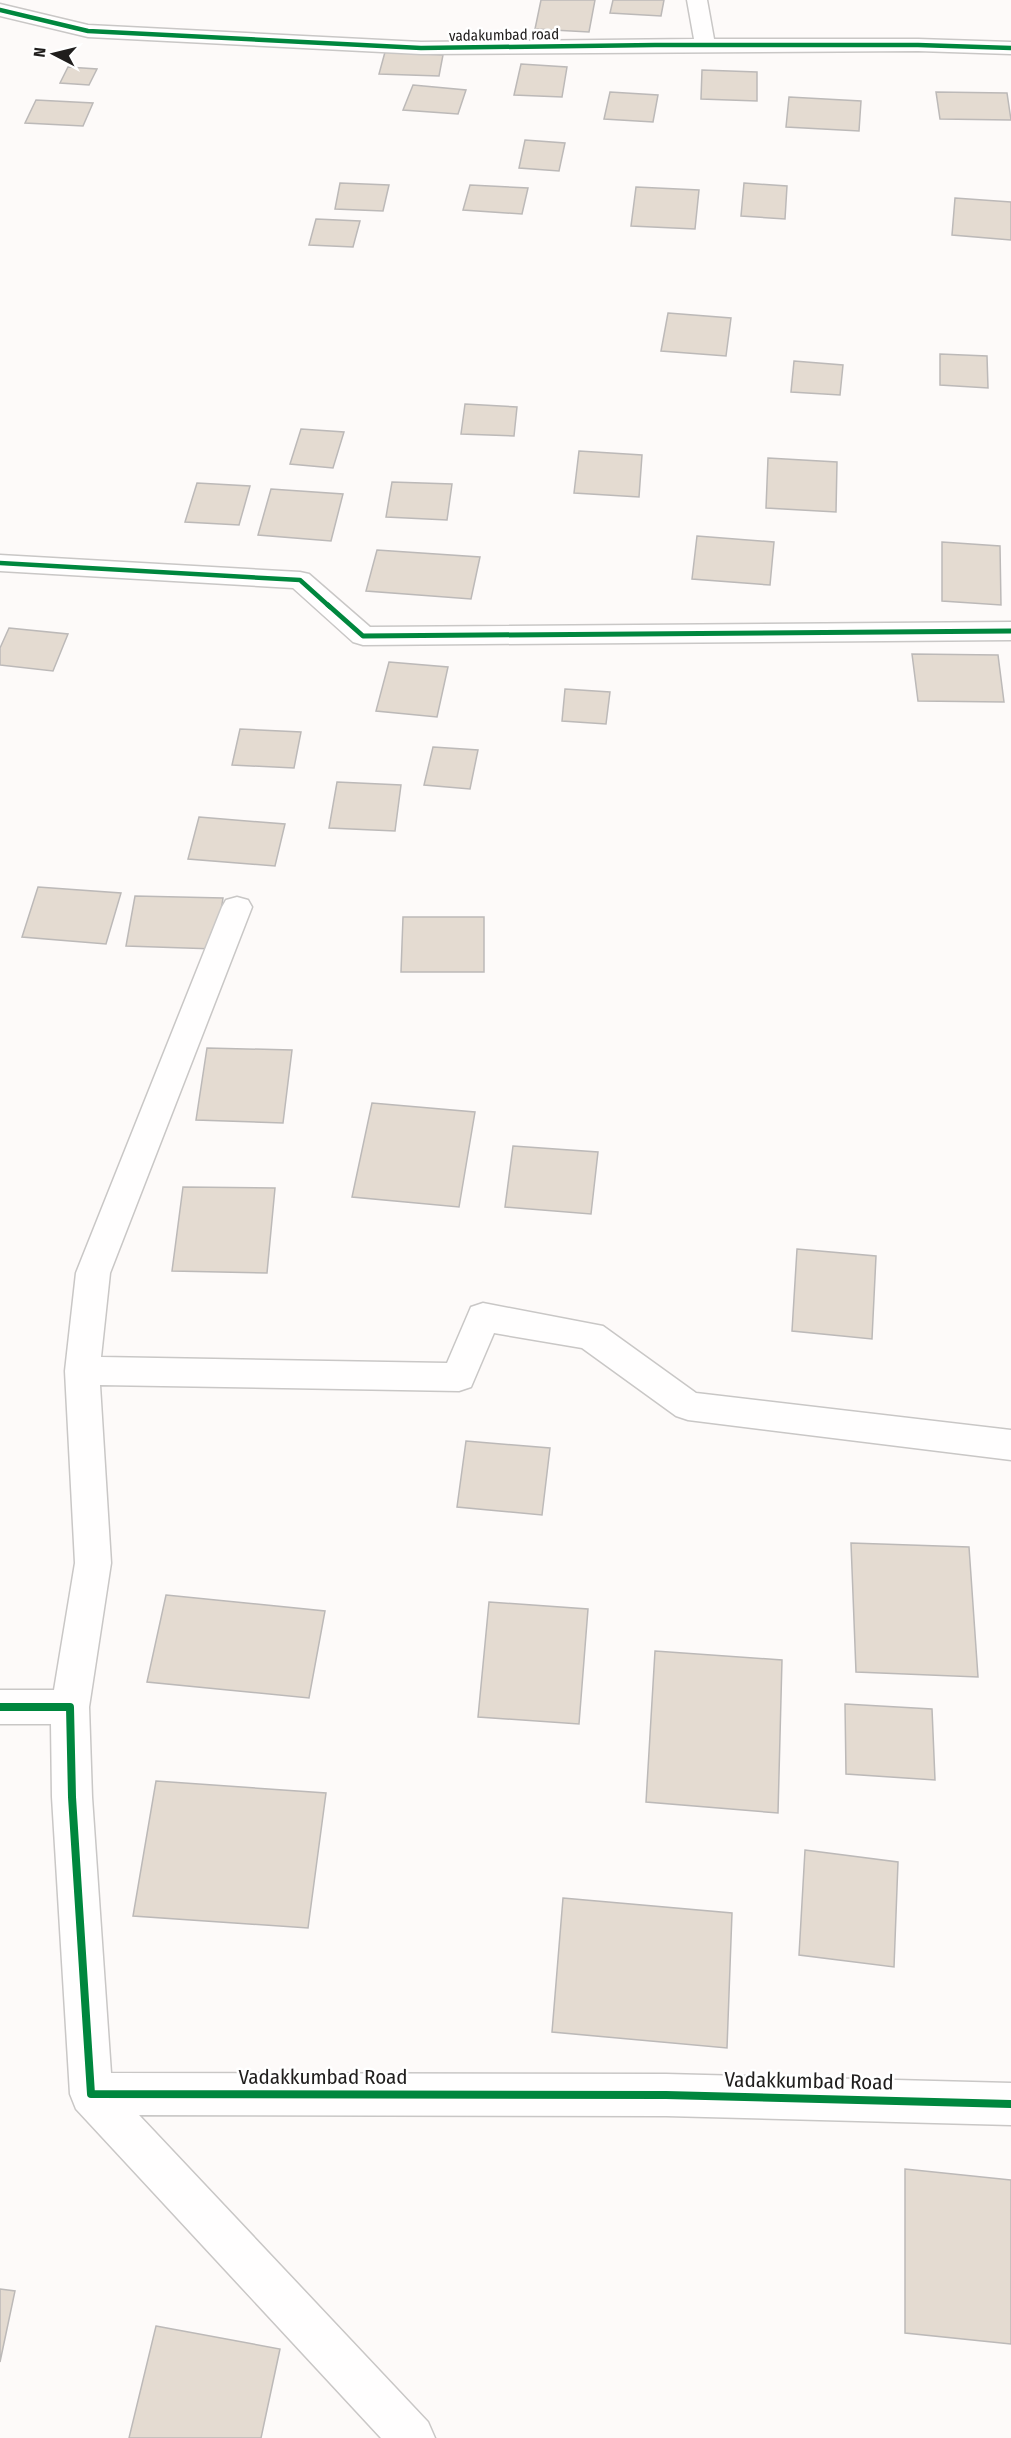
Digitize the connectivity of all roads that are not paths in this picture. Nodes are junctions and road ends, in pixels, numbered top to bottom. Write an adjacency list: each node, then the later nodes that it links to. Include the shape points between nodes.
1 (697, 0): 3 (street)
2 (0, 10): 3 (street, vadakumbad road, via 88,31 421,48)
3 (705, 45): 4 (street, vadakumbad road)
4 (1011, 48)
5 (0, 563): 6 (street, via 300,580 363,636)
6 (1011, 631)
7 (237, 908): 8 (street, via 93,1273)
8 (82, 1371): 9 (street, via 459,1377 483,1317 591,1336 688,1406); 11 (street, via 93,1563)
9 (1011, 1444)
10 (0, 1707): 11 (street)
11 (70, 1707): 12 (street)
12 (91, 2094): 13 (street, Vadakkumbad Road, via 549,2092); 14 (street)
13 (1011, 2104)
14 (412, 2438)

